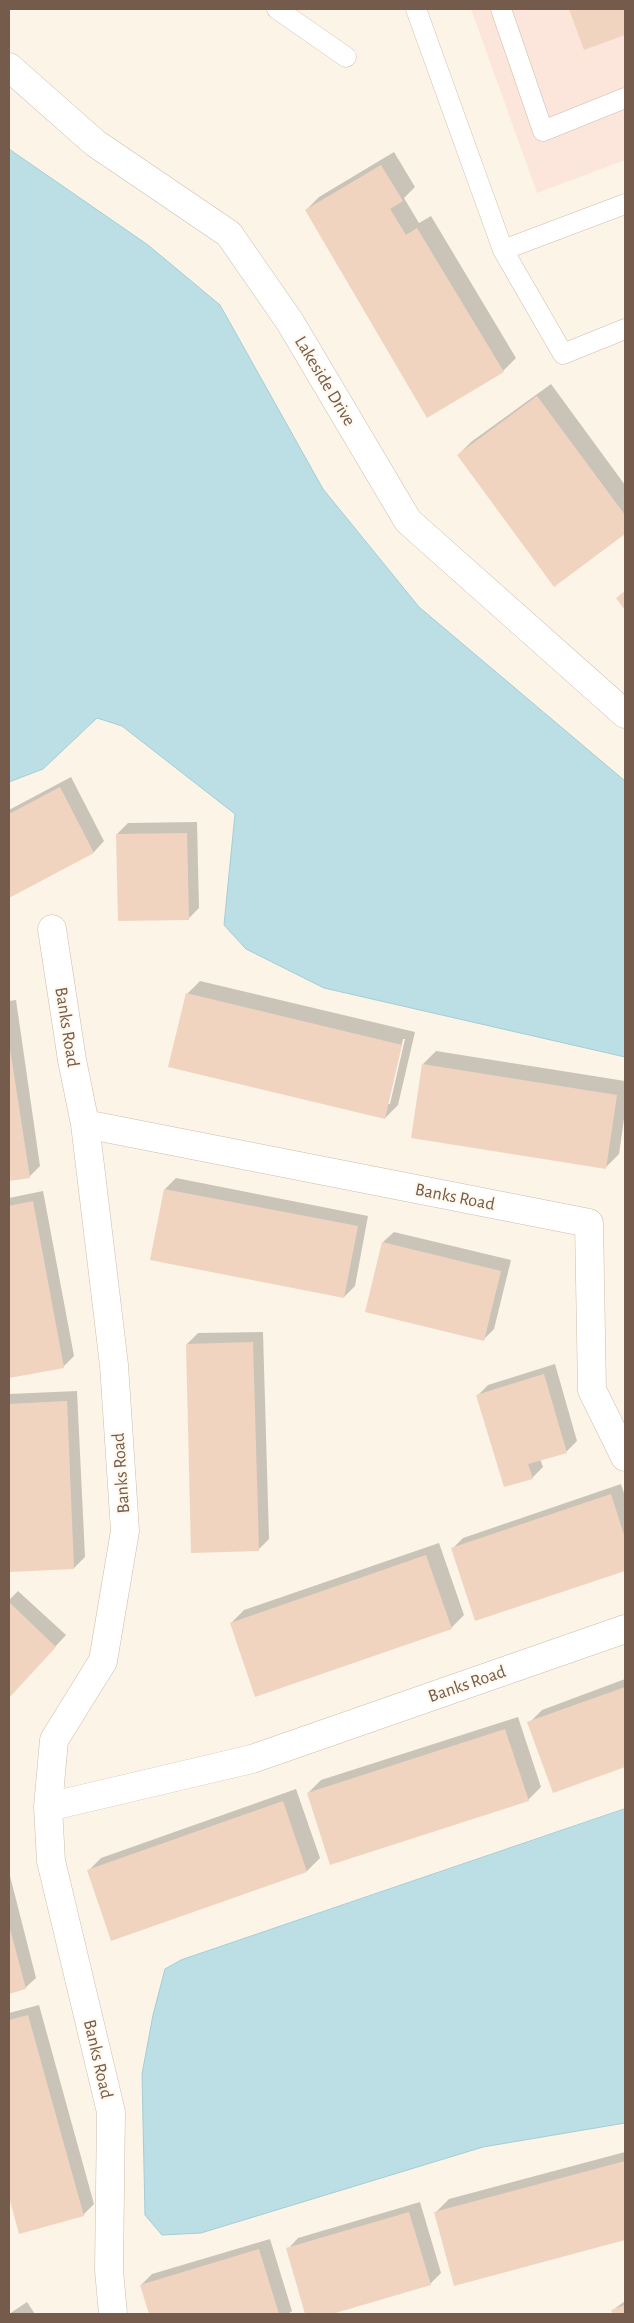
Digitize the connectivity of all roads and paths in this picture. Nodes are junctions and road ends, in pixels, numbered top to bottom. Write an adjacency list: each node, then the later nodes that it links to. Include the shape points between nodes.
1 (277, 9): 4 (lane)
2 (416, 9): 8 (lane)
3 (501, 9): 6 (lane, via 543,131)
4 (346, 57)
5 (9, 67): 10 (street, Lakeside Drive, via 95,143 229,234 290,322 408,521)
6 (625, 98)
7 (625, 204): 8 (lane)
8 (503, 250): 9 (lane, via 563,354)
9 (625, 329)
10 (625, 714)
11 (52, 929): 12 (street, Banks Road)
12 (85, 1124): 13 (street, Banks Road, via 589,1223 592,1390); 15 (street, Banks Road, via 114,1365 125,1531 103,1661 54,1740)
13 (625, 1457)
14 (625, 1629): 15 (street, Banks Road, via 252,1759)
15 (48, 1807): 16 (street, Banks Road, via 51,1861 111,2112 109,2270)
16 (113, 2314)

